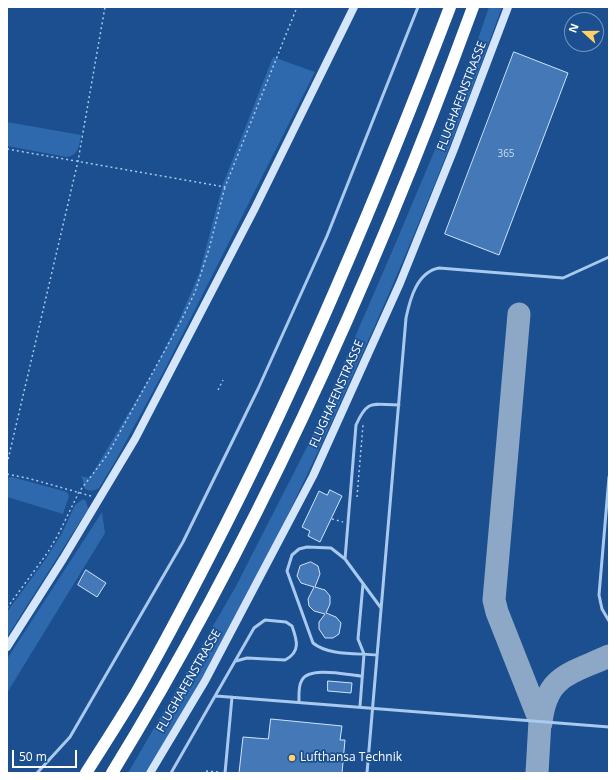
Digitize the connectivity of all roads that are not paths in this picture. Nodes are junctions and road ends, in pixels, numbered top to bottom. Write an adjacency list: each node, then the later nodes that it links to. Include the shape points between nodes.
1 (354, 7): 13 (main road, via 258,201 134,439)
2 (418, 7): 24 (lane, via 323,243 258,389 186,535 70,737)
3 (450, 7): 25 (highway, via 357,241 258,461 136,693)
4 (473, 7): 26 (highway, via 384,233 302,419 214,596)
5 (508, 7): 27 (main road, FLUGHAFENSTRASSE, via 400,283 316,469 205,681)
6 (609, 257): 7 (lane, via 563,278 439,268 430,270 417,285 408,309)
7 (399, 405): 9 (lane, via 366,406 356,424); 11 (lane)
8 (609, 477): 12 (lane, via 599,595 602,609)
9 (345, 559): 10 (lane); 14 (lane, via 331,548 307,547 292,555 287,571 313,643 329,652)
10 (363, 583): 11 (lane); 14 (lane, via 358,639)
11 (381, 608): 15 (lane)
12 (609, 621)
13 (7, 647)
14 (364, 654): 15 (lane); 17 (lane)
15 (377, 655): 22 (lane)
16 (236, 661): 16 (lane, via 247,658 285,660 290,657 295,653 297,646 292,626 274,620 259,622); 18 (lane)
17 (362, 676): 20 (lane, via 315,672 302,680); 21 (lane)
18 (216, 696): 19 (lane); 28 (lane)
19 (232, 697): 20 (lane); 29 (lane)
20 (298, 702): 21 (lane)
21 (360, 706): 22 (lane)
22 (373, 707): 23 (lane); 30 (lane)
23 (609, 727)
24 (37, 773)
25 (86, 773)
26 (112, 773)
27 (150, 773)
28 (171, 773)
29 (225, 773)
30 (367, 773)

